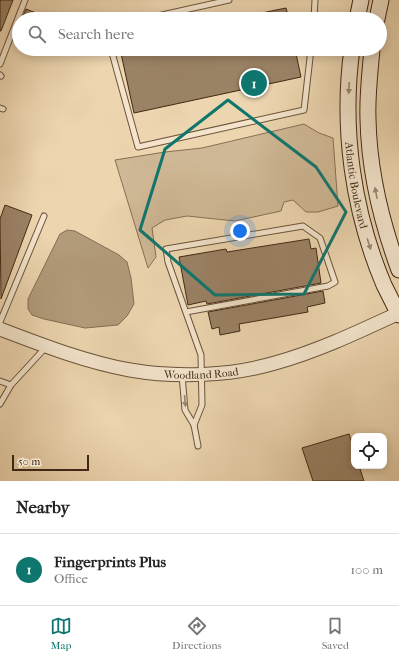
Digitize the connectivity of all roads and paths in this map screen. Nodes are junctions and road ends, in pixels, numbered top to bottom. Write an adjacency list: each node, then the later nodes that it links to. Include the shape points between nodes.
1 (25, 0): 6 (lane)
2 (230, 0): 7 (lane)
3 (315, 0): 8 (lane)
4 (361, 0): 9 (main road)
5 (381, 0): 10 (main road)
6 (20, 12)
7 (176, 12)
8 (314, 12)
9 (358, 12)
10 (378, 12)
11 (12, 33): 16 (lane)
12 (113, 56): 13 (lane, via 138,147 304,110)
13 (310, 56)
14 (351, 56): 20 (main road, Atlantic Boulevard, one-way to 20, via 348,98 354,181 373,256)
15 (372, 56): 18 (main road, Atlantic Boulevard, one-way to 15, via 384,226 372,166 368,105)
16 (0, 64)
17 (44, 216): 21 (lane)
18 (399, 270)
19 (186, 312): 19 (lane, via 328,286 335,282 320,238 303,226 166,249 168,262); 25 (lane, via 200,355)
20 (399, 314): 25 (street, Woodland Road, via 307,353 274,364)
21 (0, 322)
22 (0, 329): 23 (street, Woodland Road)
23 (46, 347): 24 (street, Woodland Road, via 130,370); 27 (lane)
24 (182, 374): 25 (street, Woodland Road); 29 (lane, one-way to 29, via 185,410)
25 (201, 374): 29 (lane, via 202,405)
26 (0, 381): 27 (lane)
27 (11, 385): 28 (lane)
28 (0, 404)
29 (194, 425): 30 (lane)
30 (198, 446)

